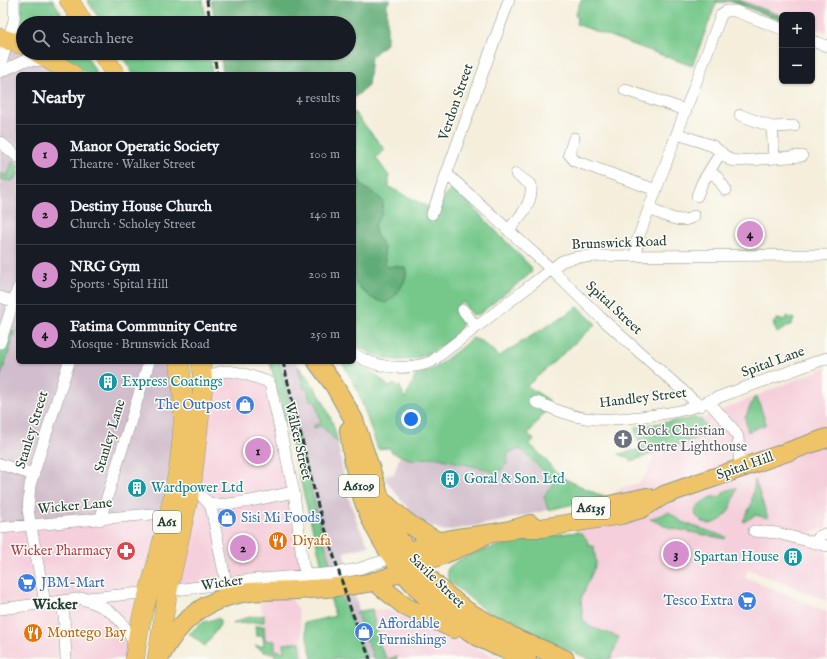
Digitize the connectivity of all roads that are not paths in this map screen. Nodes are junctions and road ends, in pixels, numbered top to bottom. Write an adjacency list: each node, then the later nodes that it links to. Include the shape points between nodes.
1 (14, 0): 6 (street)
2 (69, 0): 4 (highway)
3 (509, 0): 29 (street, Verdon Street, via 472,100)
4 (79, 16)
5 (779, 28): 16 (street, via 735,11 726,11 721,15)
6 (11, 41): 11 (street)
7 (815, 42): 8 (street)
8 (827, 46)
9 (50, 60): 12 (highway)
10 (106, 60): 14 (highway)
11 (0, 67)
12 (67, 70): 13 (street, via 46,61 26,60)
13 (0, 72)
14 (113, 72)
15 (625, 90): 16 (street)
16 (686, 110): 20 (street)
17 (740, 115): 19 (street)
18 (794, 126): 19 (street)
19 (772, 127): 26 (street)
20 (678, 134): 23 (street, via 713,146); 30 (street)
21 (574, 138): 30 (street, via 569,154 575,161)
22 (0, 142): 24 (street)
23 (721, 152): 26 (street, via 730,160 737,161); 27 (street)
24 (16, 155)
25 (802, 156): 26 (street)
26 (774, 158)
27 (710, 172): 31 (street); 32 (street)
28 (516, 174): 36 (street, via 531,185 532,190 525,212)
29 (448, 175): 34 (street, Verdon Street); 36 (street, Spital Street)
30 (656, 190): 33 (street)
31 (726, 190)
32 (697, 196)
33 (649, 209): 35 (street, via 682,221); 38 (street, via 637,241)
34 (432, 214)
35 (694, 216)
36 (508, 230): 39 (street, Spital Street)
37 (827, 255): 38 (street, Brunswick Road)
38 (636, 256): 39 (street, Brunswick Road, via 577,257 562,261)
39 (552, 270): 43 (street, Brunswick Road); 55 (street, Spital Street, via 600,317)
40 (0, 297): 41 (street)
41 (16, 302): 44 (street)
42 (463, 310): 43 (street)
43 (476, 327): 45 (street, Brunswick Road, via 437,358 415,367 384,366)
44 (0, 343)
45 (356, 355)
46 (827, 358): 53 (street, Spital Lane)
47 (68, 364): 60 (street, Stanley Street)
48 (148, 364): 66 (street, Stanley Lane)
49 (179, 364): 81 (highway, A61, via 184,414 181,449 172,504)
50 (201, 364): 52 (highway, A61)
51 (318, 364): 56 (main road, Savile Street / A6109)
52 (203, 386): 61 (highway, A61); 62 (street, Walker Street, via 215,372 229,372 270,384)
53 (729, 394): 55 (street, Handley Street)
54 (536, 402): 55 (street, Handley Street, via 570,415 598,420 679,411)
55 (704, 404): 59 (street, Spital Street, via 733,429 738,437)
56 (346, 407): 63 (main road, Savile Street / A6109, via 354,420); 74 (main road, Savile Street / A6109, via 353,457 363,501 379,536)
57 (827, 438): 59 (main road, Spital Hill / A6135)
58 (0, 464): 60 (street)
59 (740, 468): 73 (main road, Spital Hill / A6135, via 621,515 464,537)
60 (34, 475): 67 (street, Stanley Street, via 30,485 28,510)
61 (192, 482): 64 (street); 78 (highway, A61)
62 (294, 492): 64 (street, via 226,504); 76 (street, Walker Street, via 303,564 305,571)
63 (381, 500): 73 (main road, A6109, via 405,522); 74 (main road, Savile Street / A6109)
64 (207, 501): 77 (street, via 211,507)
65 (152, 514): 66 (street, Wicker Lane)
66 (100, 520): 67 (street, Wicker Lane)
67 (31, 525): 68 (street, Wicker Lane); 84 (street, Stanley Street)
68 (0, 528)
69 (754, 531): 71 (street, via 777,533)
70 (827, 533): 71 (street, via 821,535)
71 (814, 543): 72 (street)
72 (827, 546)
73 (445, 548): 74 (main road, Spital Hill); 80 (main road, via 440,581)
74 (404, 561): 75 (main road, Spital Hill); 80 (main road, Savile Street / A6109); 86 (main road, Savile Street / A6109, via 428,600)
75 (370, 574): 76 (street, Wicker, via 335,573); 79 (main road, Wicker, via 310,590); 86 (main road, via 409,609 467,635)
76 (312, 576): 77 (street, Wicker)
77 (226, 583): 78 (street, Wicker); 79 (street)
78 (168, 590): 81 (street, Wicker); 89 (highway, A61, via 158,645)
79 (266, 591): 89 (main road, Wicker, via 231,596 200,610 176,630)
80 (443, 592): 91 (main road, Savile Street / A6109, via 494,627)
81 (148, 593): 82 (street, Wicker); 87 (highway, A61)
82 (77, 599): 83 (street, Wicker); 87 (street, Wicker, via 98,605 126,625)
83 (61, 602): 84 (street, Wicker); 88 (street)
84 (45, 603): 85 (street, Wicker)
85 (0, 610)
86 (476, 635): 90 (main road, Savile Street / A6109)
87 (136, 654)
88 (66, 659)
89 (158, 659)
90 (527, 659)
91 (565, 659)

